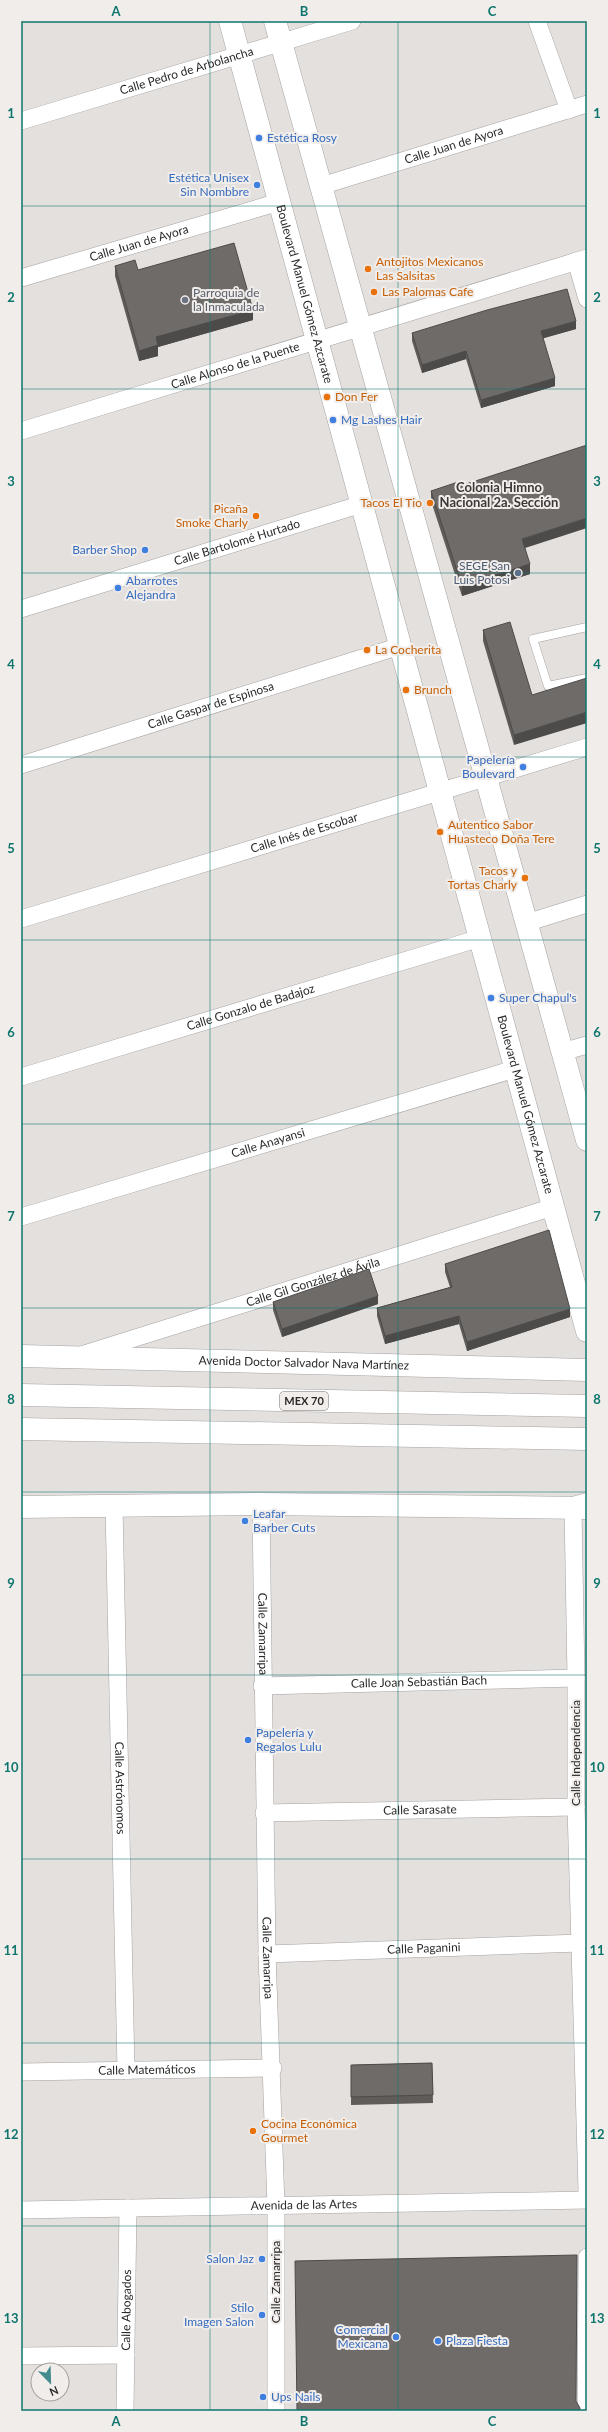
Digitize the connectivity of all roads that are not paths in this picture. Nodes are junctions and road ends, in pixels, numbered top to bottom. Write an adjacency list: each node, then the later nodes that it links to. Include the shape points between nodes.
1 (230, 21): 6 (main road, Boulevard Manuel Gómez Azcarate)
2 (275, 21): 5 (main road)
3 (352, 21): 5 (street, Calle Pedro de Arbolancha)
4 (537, 21): 8 (street)
5 (281, 42): 6 (street, Calle Pedro de Arbolancha); 10 (main road)
6 (240, 55): 9 (street, Calle Pedro de Arbolancha); 11 (main road, Boulevard Manuel Gómez Azcarate)
7 (587, 104): 8 (street, Calle Juan de Ayora)
8 (569, 110): 10 (street, Calle Juan de Ayora)
9 (21, 121)
10 (321, 186): 15 (main road)
11 (279, 202): 13 (street, Calle Juan de Ayora); 16 (main road, Boulevard Manuel Gómez Azcarate)
12 (581, 260): 14 (street); 15 (street, Calle Alonso de la Puente)
13 (21, 278)
14 (587, 299)
15 (360, 327): 16 (street, Calle Alonso de la Puente); 25 (main road)
16 (317, 340): 17 (street, Calle Alonso de la Puente); 18 (main road, Boulevard Manuel Gómez Azcarate)
17 (21, 431)
18 (362, 504): 19 (street, Calle Bartolomé Hurtado); 21 (main road, Boulevard Manuel Gómez Azcarate)
19 (21, 609)
20 (587, 627): 22 (lane, via 532,639 548,686)
21 (400, 646): 24 (street, Calle Gaspar de Espinosa); 26 (main road, Boulevard Manuel Gómez Azcarate)
22 (587, 678)
23 (587, 747): 25 (street, Calle Inés de Escobar)
24 (21, 765)
25 (486, 778): 26 (street, Calle Inés de Escobar); 29 (main road)
26 (440, 792): 28 (street, Calle Inés de Escobar); 30 (main road, Boulevard Manuel Gómez Azcarate)
27 (587, 904): 29 (street)
28 (21, 919)
29 (526, 923): 32 (main road)
30 (480, 938): 33 (main road, Boulevard Manuel Gómez Azcarate); 34 (street, Calle Gonzalo de Badajoz)
31 (587, 1045): 32 (street)
32 (562, 1052): 35 (main road)
33 (515, 1069): 36 (main road, Boulevard Manuel Gómez Azcarate); 37 (street, Calle Anayansi)
34 (21, 1077)
35 (587, 1140)
36 (553, 1207): 38 (main road, Boulevard Manuel Gómez Azcarate); 40 (street, Calle Gil González de Ávila)
37 (21, 1217)
38 (587, 1331)
39 (22, 1354): 40 (main road, Avenida Doctor Salvador Nava Martínez)
40 (72, 1357): 41 (main road, Avenida Doctor Salvador Nava Martínez)
41 (587, 1370)
42 (21, 1395): 43 (main road, MEX 70)
43 (583, 1406)
44 (21, 1430): 45 (main road)
45 (587, 1440)
46 (261, 1504): 47 (main road); 49 (main road); 51 (street, Calle Zamarripa)
47 (114, 1506): 48 (main road); 58 (street, Calle Astrónomos)
48 (21, 1507)
49 (582, 1507): 50 (street, Calle Independencia)
50 (576, 1678): 51 (street, Calle Joan Sebastián Bach); 52 (street, Calle Independencia)
51 (262, 1686): 53 (street, Calle Zamarripa)
52 (576, 1807): 53 (street, Calle Sarasate); 54 (street, Calle Independencia)
53 (264, 1813): 56 (street, Calle Zamarripa)
54 (582, 1829): 55 (street, Calle Independencia)
55 (580, 1943): 56 (street, Calle Paganini); 60 (street, Calle Independencia)
56 (267, 1954): 57 (street, Calle Zamarripa)
57 (273, 2068): 58 (street, Calle Matemáticos); 62 (street, Calle Zamarripa)
58 (126, 2071): 59 (street, Calle Matemáticos)
59 (21, 2072)
60 (587, 2191)
61 (587, 2200): 62 (street, Avenida de las Artes)
62 (276, 2205): 63 (street, Avenida de las Artes); 69 (street, Calle Zamarripa)
63 (128, 2208): 64 (street, Avenida de las Artes); 66 (street, Calle Abogados)
64 (21, 2210)
65 (587, 2257): 70 (street)
66 (126, 2355): 67 (street); 68 (street, Calle Abogados)
67 (21, 2356)
68 (125, 2411)
69 (276, 2411)
70 (586, 2411)

